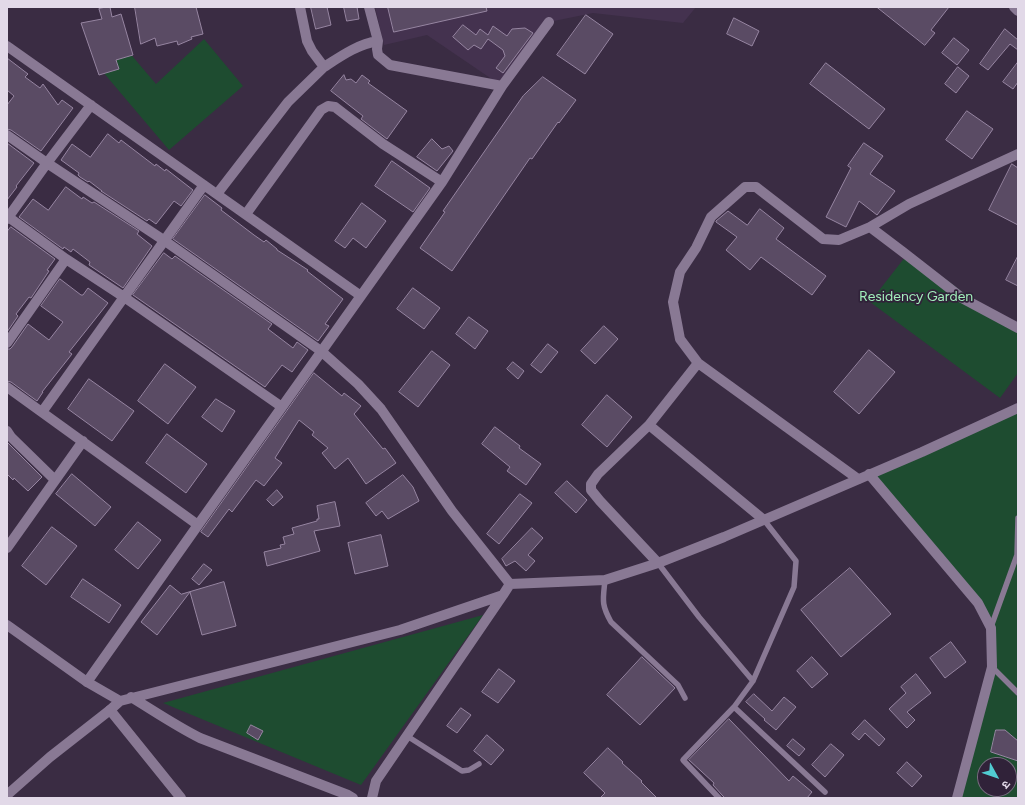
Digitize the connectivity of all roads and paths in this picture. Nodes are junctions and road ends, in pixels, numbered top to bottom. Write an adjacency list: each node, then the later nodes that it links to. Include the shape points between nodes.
1 (300, 7): 8 (street, via 306,41)
2 (369, 7): 6 (street)
3 (1014, 7): 4 (street)
4 (1018, 11)
5 (549, 22): 9 (street)
6 (378, 41): 8 (street, via 368,42); 9 (street, via 378,54 390,65)
7 (7, 46): 10 (street)
8 (324, 67): 16 (street, via 288,102)
9 (502, 86): 14 (street)
10 (91, 105): 13 (street); 15 (street)
11 (7, 135): 13 (street)
12 (1018, 154): 19 (street, via 909,204)
13 (47, 163): 18 (street); 20 (street)
14 (442, 182): 17 (street, via 383,144 335,107 328,106 321,110); 22 (street)
15 (204, 185): 16 (street); 20 (street)
16 (217, 194): 17 (street)
17 (246, 214): 22 (street)
18 (7, 218): 21 (street)
19 (870, 227): 24 (street, via 962,298); 27 (street, via 839,240 823,239 756,187 745,187 711,217 696,248 680,272 673,302 680,339)
20 (165, 241): 23 (street); 26 (street)
21 (66, 259): 23 (street); 25 (street)
22 (361, 296): 26 (street)
23 (124, 297): 29 (street); 31 (street)
24 (1018, 328)
25 (7, 343)
26 (321, 351): 29 (street); 44 (street, via 381,409 452,511)
27 (698, 363): 32 (street); 36 (street)
28 (7, 387): 31 (street)
29 (282, 407): 40 (street)
30 (1018, 408): 35 (street)
31 (42, 412): 34 (street)
32 (649, 425): 39 (street); 42 (street, via 598,474 591,484 591,490)
33 (7, 431): 37 (street)
34 (83, 441): 37 (street); 40 (street)
35 (869, 474): 36 (street); 47 (street, via 978,603)
36 (858, 479): 39 (street)
37 (55, 480): 41 (street)
38 (1018, 518): 47 (lane, via 1017,555)
39 (764, 520): 42 (street); 49 (lane, via 796,561 794,588)
40 (198, 524): 50 (street)
41 (7, 548)
42 (658, 563): 43 (street); 49 (lane)
43 (605, 580): 44 (street); 53 (lane, via 603,600 611,622 678,685)
44 (510, 584): 45 (street)
45 (504, 594): 52 (street, via 400,630); 57 (street)
46 (7, 625): 50 (street)
47 (991, 628): 48 (street)
48 (992, 667): 51 (lane); 65 (street)
49 (753, 681): 55 (lane)
50 (87, 682): 54 (street)
51 (1018, 693)
52 (130, 697): 54 (street); 62 (street, via 200,738)
53 (685, 698)
54 (120, 701): 56 (street)
55 (734, 707): 59 (lane); 64 (lane, via 683,760)
56 (110, 710): 60 (street); 61 (street)
57 (407, 736): 58 (lane, via 462,771); 63 (street, via 376,781)
58 (479, 764)
59 (825, 792)
60 (7, 795)
61 (181, 798)
62 (354, 798)
63 (372, 798)
64 (719, 798)
65 (957, 798)

